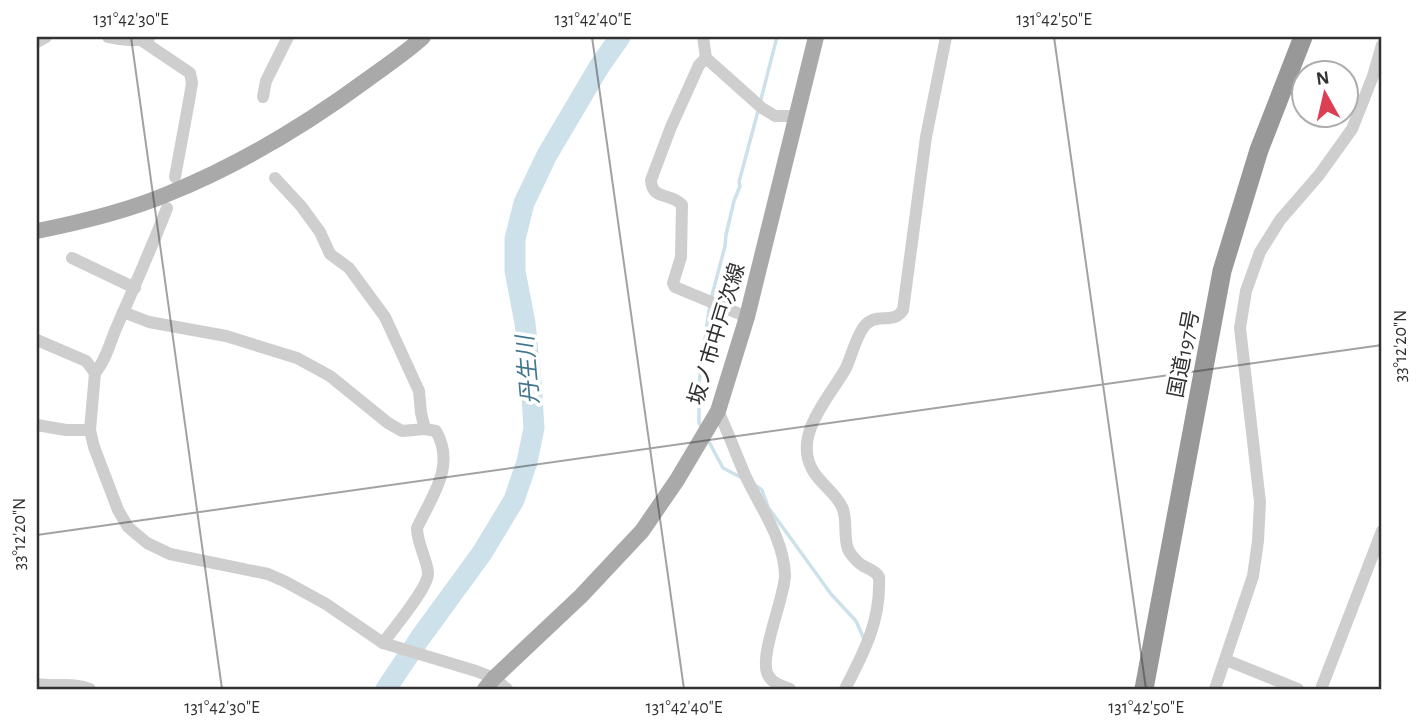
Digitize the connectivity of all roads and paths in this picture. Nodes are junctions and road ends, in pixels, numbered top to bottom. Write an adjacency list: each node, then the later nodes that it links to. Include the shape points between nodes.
1 (46, 37): 10 (street)
2 (108, 37): 9 (street)
3 (288, 37): 13 (street)
4 (424, 37): 18 (main road, via 337,102 218,172 135,206)
5 (702, 37): 12 (street)
6 (816, 37): 14 (main road, 坂ノ市中戸次線)
7 (946, 37): 38 (street, via 926,137 903,310 900,316 867,322 861,330 808,437 812,470 842,507 848,549 879,577 870,640)
8 (1303, 37): 39 (highway, 国道197号, via 1259,149 1222,271)
9 (146, 38): 15 (street, via 190,73)
10 (37, 42)
11 (1382, 45): 31 (street, via 1352,129 1280,220 1246,291 1240,328 1260,502 1258,541 1253,576)
12 (706, 58): 14 (street, via 762,108 775,116); 22 (street, via 671,127 652,188 682,205 675,287)
13 (263, 97)
14 (796, 116): 22 (main road, 坂ノ市中戸次線)
15 (175, 177)
16 (275, 178): 27 (street, via 301,206 330,254 349,268 385,317 419,391)
17 (167, 208): 20 (street)
18 (37, 231)
19 (72, 258): 20 (street)
20 (135, 288): 21 (street)
21 (123, 312): 24 (street, via 104,362); 27 (street, via 297,358 330,376 402,431)
22 (747, 317): 25 (main road, 坂ノ市中戸次線)
23 (37, 340): 24 (street, via 86,361)
24 (95, 373): 28 (street)
25 (718, 411): 33 (main road, 坂ノ市中戸次線, via 642,531); 34 (street, via 783,554 785,577 767,652)
26 (37, 425): 28 (street)
27 (425, 429): 30 (street, via 436,432 445,456 444,469 417,528 427,580)
28 (90, 430): 30 (street, via 118,510 128,527 147,543 170,554 268,574 326,604)
29 (1382, 531): 42 (street)
30 (385, 643): 33 (street, via 476,671)
31 (1226, 660): 40 (street); 41 (street)
32 (37, 684): 35 (street)
33 (489, 684): 36 (street)
34 (770, 685): 37 (street)
35 (90, 689)
36 (507, 689)
37 (790, 689)
38 (845, 689)
39 (1144, 689)
40 (1215, 689)
41 (1298, 689)
42 (1321, 689)

